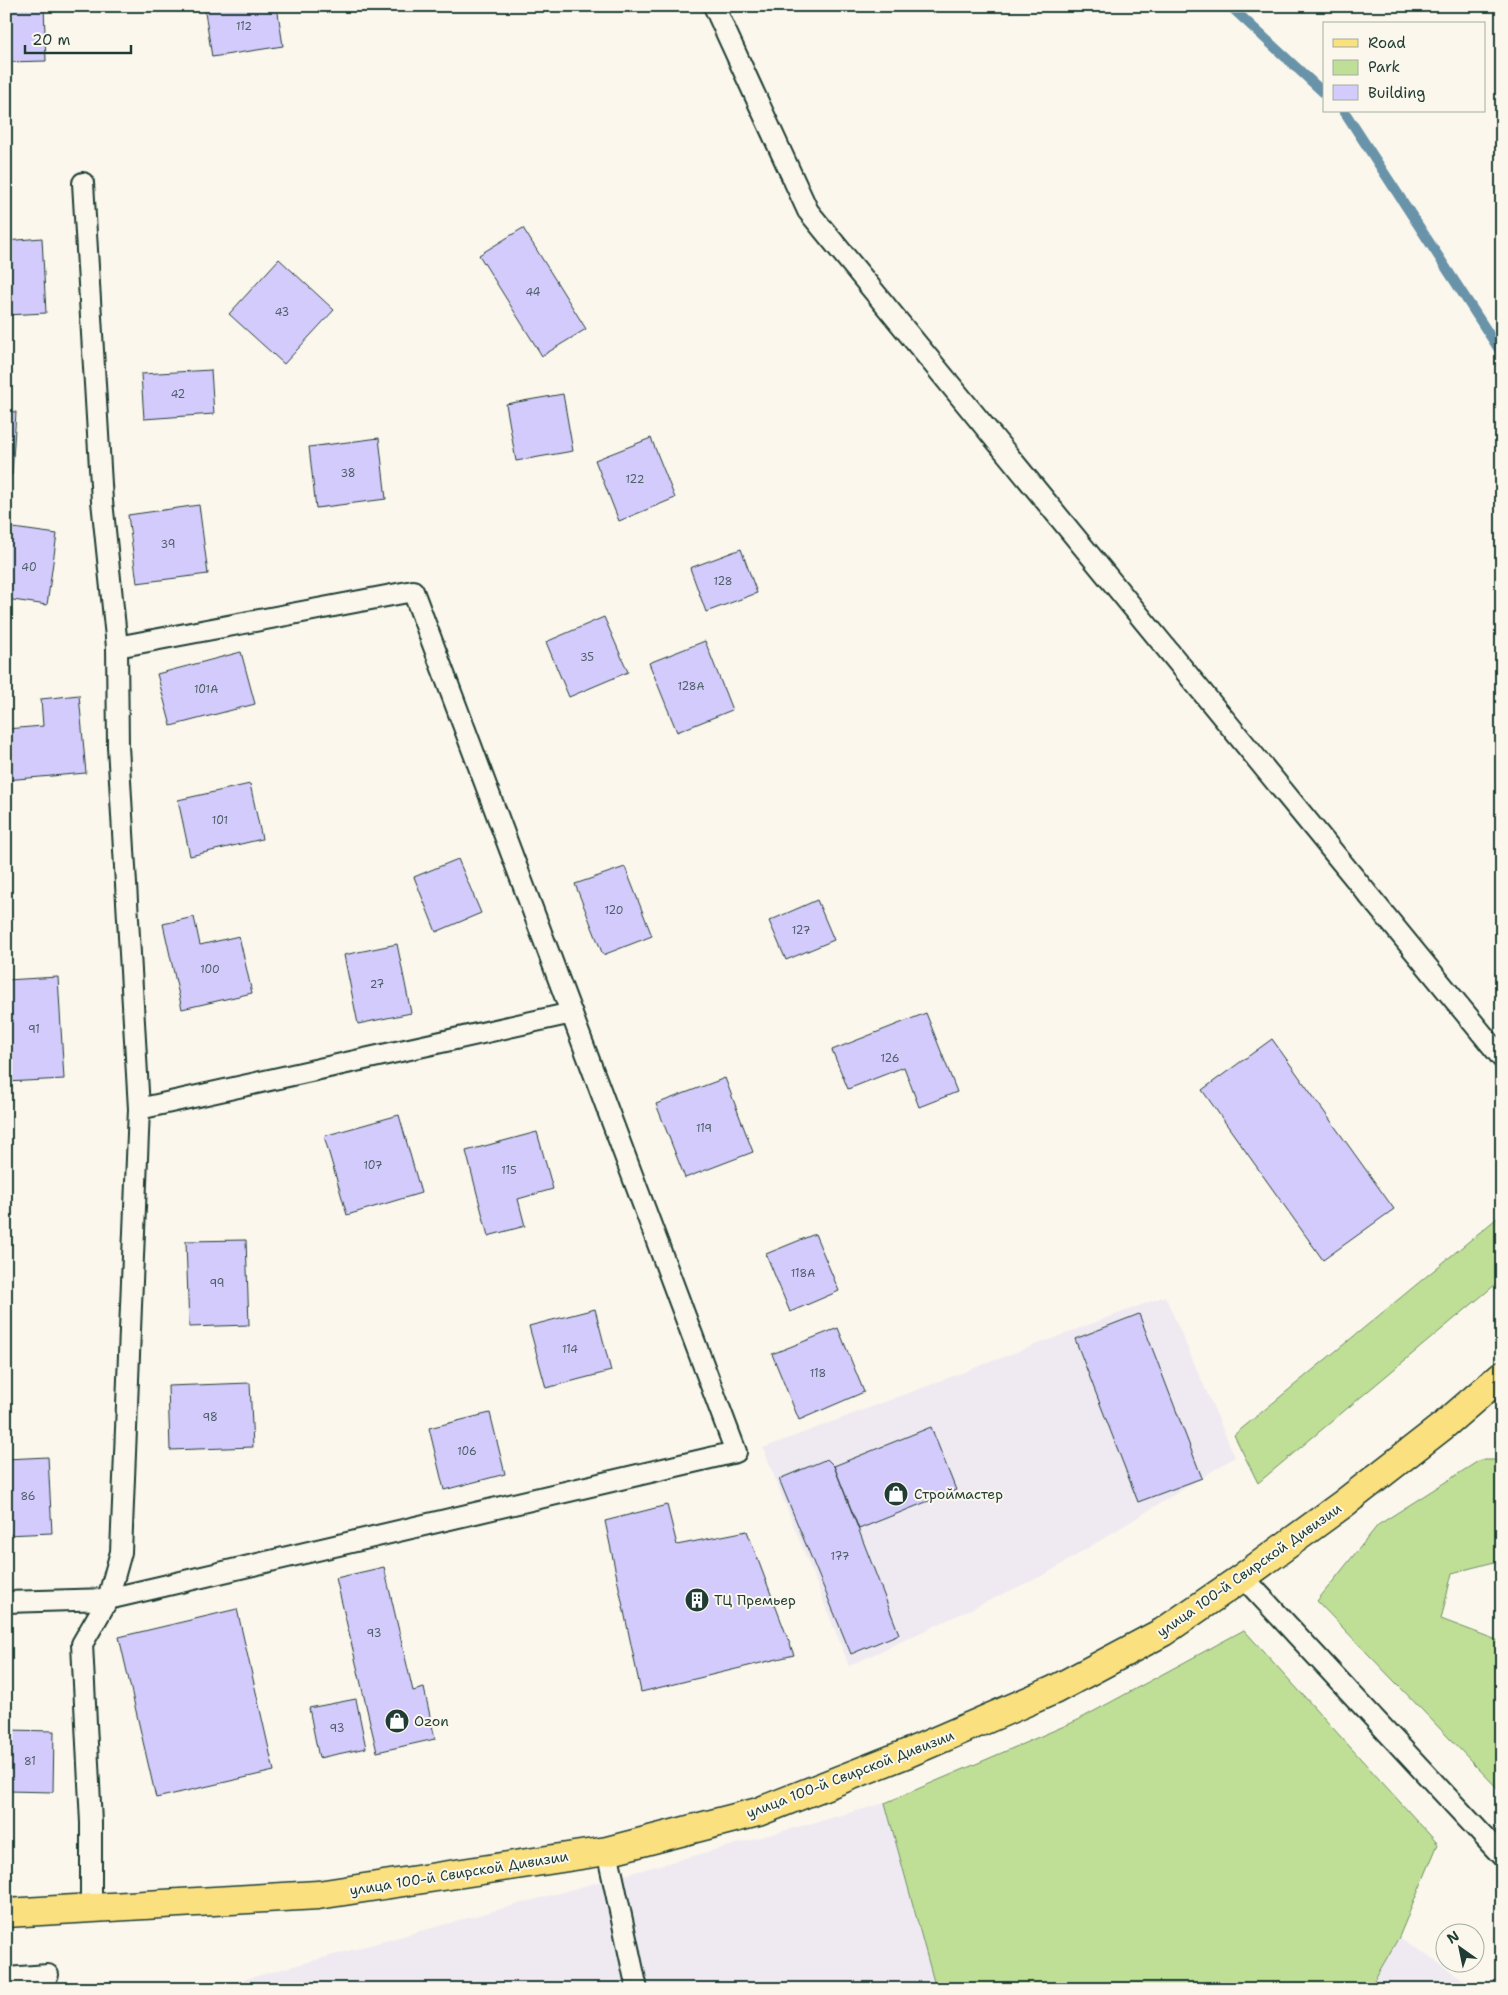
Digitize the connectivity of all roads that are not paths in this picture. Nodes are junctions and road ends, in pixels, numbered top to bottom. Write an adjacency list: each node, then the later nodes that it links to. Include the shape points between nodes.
1 (714, 6): 5 (lane, via 808,211)
2 (83, 183): 3 (lane, via 102,501)
3 (117, 647): 4 (lane, via 413,591); 6 (lane, via 118,746)
4 (572, 1014): 6 (lane); 9 (lane, via 736,1452)
5 (1502, 1058)
6 (140, 1109): 9 (lane, via 121,1552)
7 (1502, 1375): 8 (main road, улица 100-й Свирской Дивизии, via 1443,1426)
8 (1243, 1577): 11 (main road, улица 100-й Свирской Дивизии, via 1163,1632 1054,1690 908,1754 758,1812); 12 (lane)
9 (108, 1599): 10 (lane); 13 (lane, via 82,1644 91,1823)
10 (6, 1602)
11 (607, 1851): 13 (main road, улица 100-й Свирской Дивизии, via 318,1895); 17 (lane)
12 (1502, 1856)
13 (91, 1908): 14 (main road, улица 100-й Свирской Дивизии)
14 (6, 1913)
15 (48, 1975): 16 (lane)
16 (6, 1978)
17 (637, 1989)

